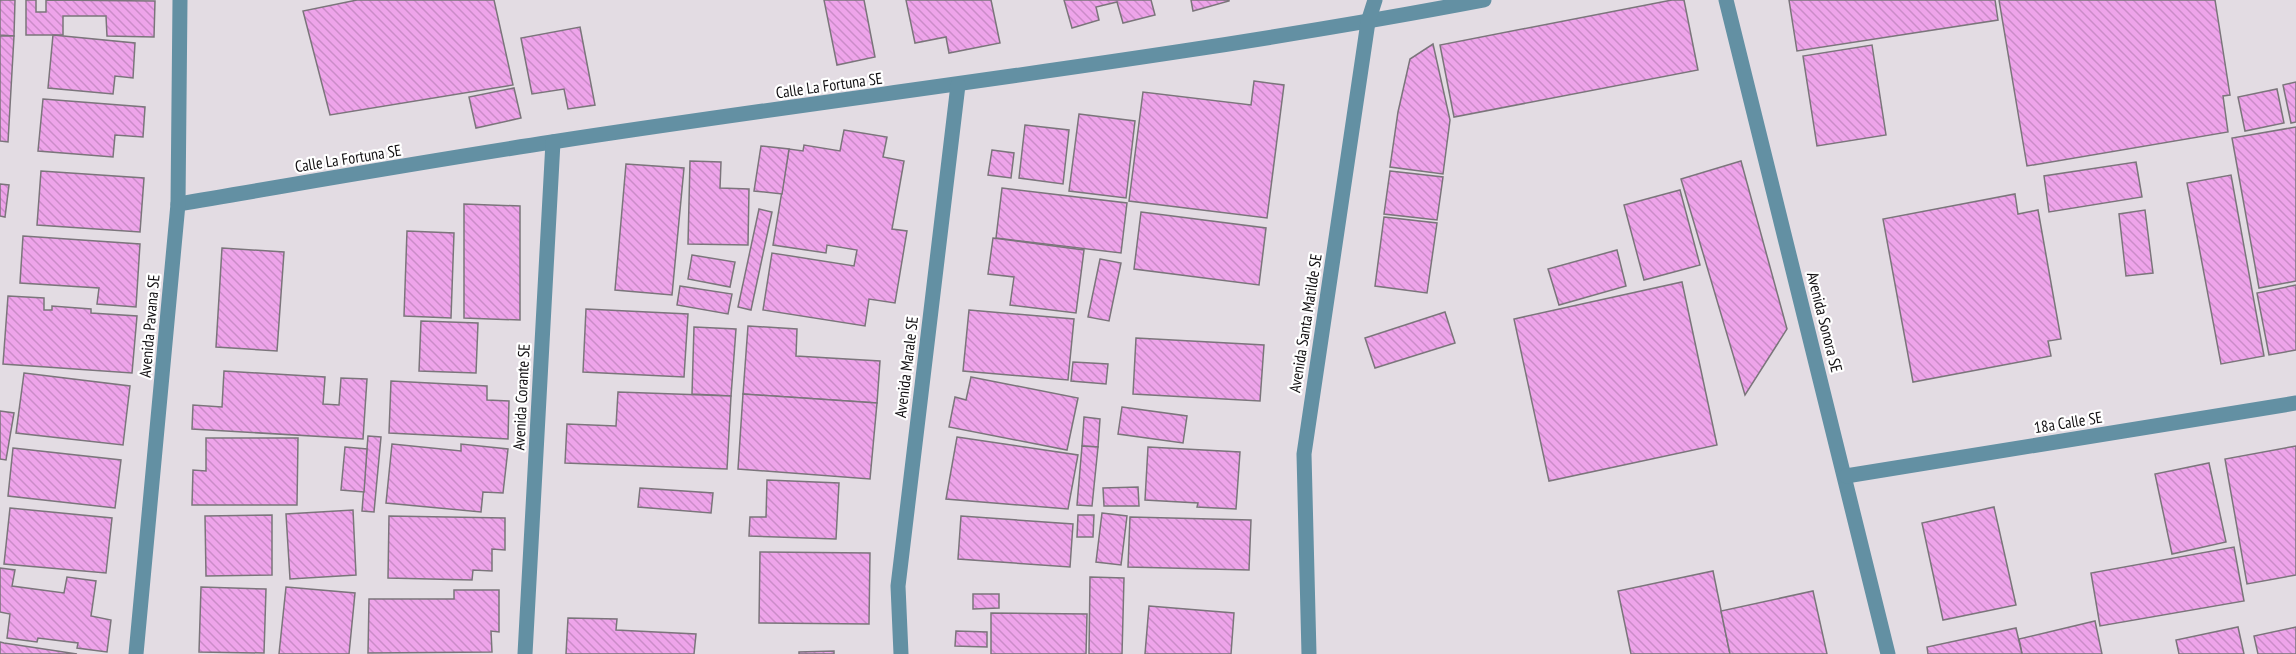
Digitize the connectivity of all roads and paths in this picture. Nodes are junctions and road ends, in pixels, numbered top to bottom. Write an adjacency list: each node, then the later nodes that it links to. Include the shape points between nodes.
1 (180, 0): 8 (street, Avenida Pavana SE)
2 (1375, 0): 5 (street, Avenida Santa Matilde SE)
3 (1484, 0): 5 (street, Calle La Fortuna SE)
4 (1726, 0): 10 (street, Avenida Sonora SE)
5 (1368, 22): 6 (street, Calle La Fortuna SE); 14 (street, Avenida Santa Matilde SE, via 1304,454)
6 (958, 86): 7 (street, Calle La Fortuna SE); 13 (street, Avenida Marale SE, via 898,586)
7 (553, 142): 8 (street, Calle La Fortuna SE); 12 (street, Avenida Corante SE)
8 (178, 204): 11 (street, Avenida Pavana SE)
9 (2296, 404): 10 (street, 18a Calle SE)
10 (1846, 476): 15 (street, Avenida Sonora SE)
11 (136, 654)
12 (525, 654)
13 (901, 654)
14 (1309, 654)
15 (1888, 654)

